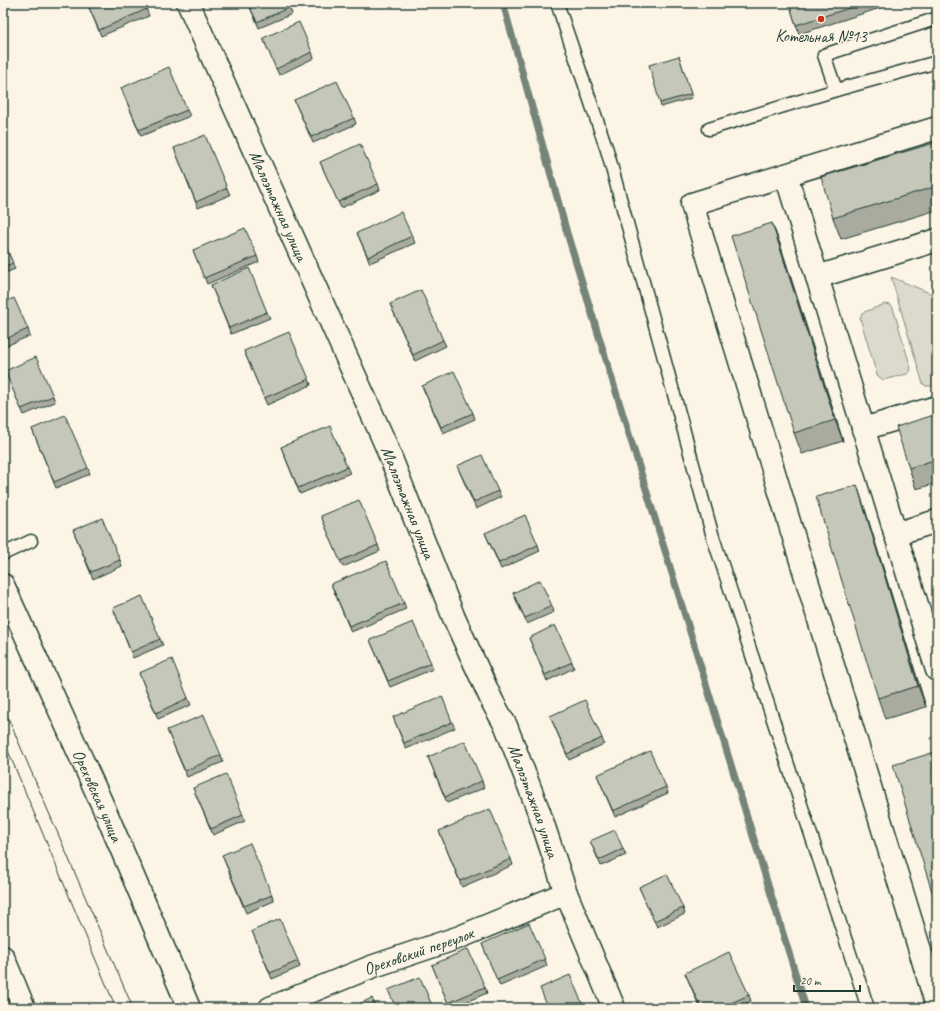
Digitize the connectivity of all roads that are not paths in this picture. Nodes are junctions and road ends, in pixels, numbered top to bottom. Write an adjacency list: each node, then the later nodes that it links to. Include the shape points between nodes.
1 (188, 3): 19 (street, Малоэтажная улица, via 385,443 454,618 506,726)
2 (557, 3): 26 (lane, via 607,150 713,537)
3 (937, 17): 5 (lane, via 824,54)
4 (937, 62): 5 (lane)
5 (836, 90): 7 (lane)
6 (937, 128): 8 (street)
7 (709, 129)
8 (786, 175): 10 (street); 21 (street, via 692,204)
9 (937, 240): 10 (street)
10 (817, 277): 12 (street)
11 (937, 407): 12 (street)
12 (863, 429): 14 (street)
13 (937, 521): 14 (street)
14 (895, 534): 18 (street)
15 (31, 541): 16 (lane)
16 (3, 554)
17 (5, 595): 23 (street, Ореховская улица, via 107,815)
18 (937, 670)
19 (566, 893): 24 (street, Ореховский переулок, via 460,937 371,967); 25 (street, Малоэтажная улица)
20 (3, 957): 22 (street)
21 (937, 1006)
22 (24, 1008)
23 (189, 1008)
24 (270, 1008)
25 (614, 1008)
26 (868, 1008)

